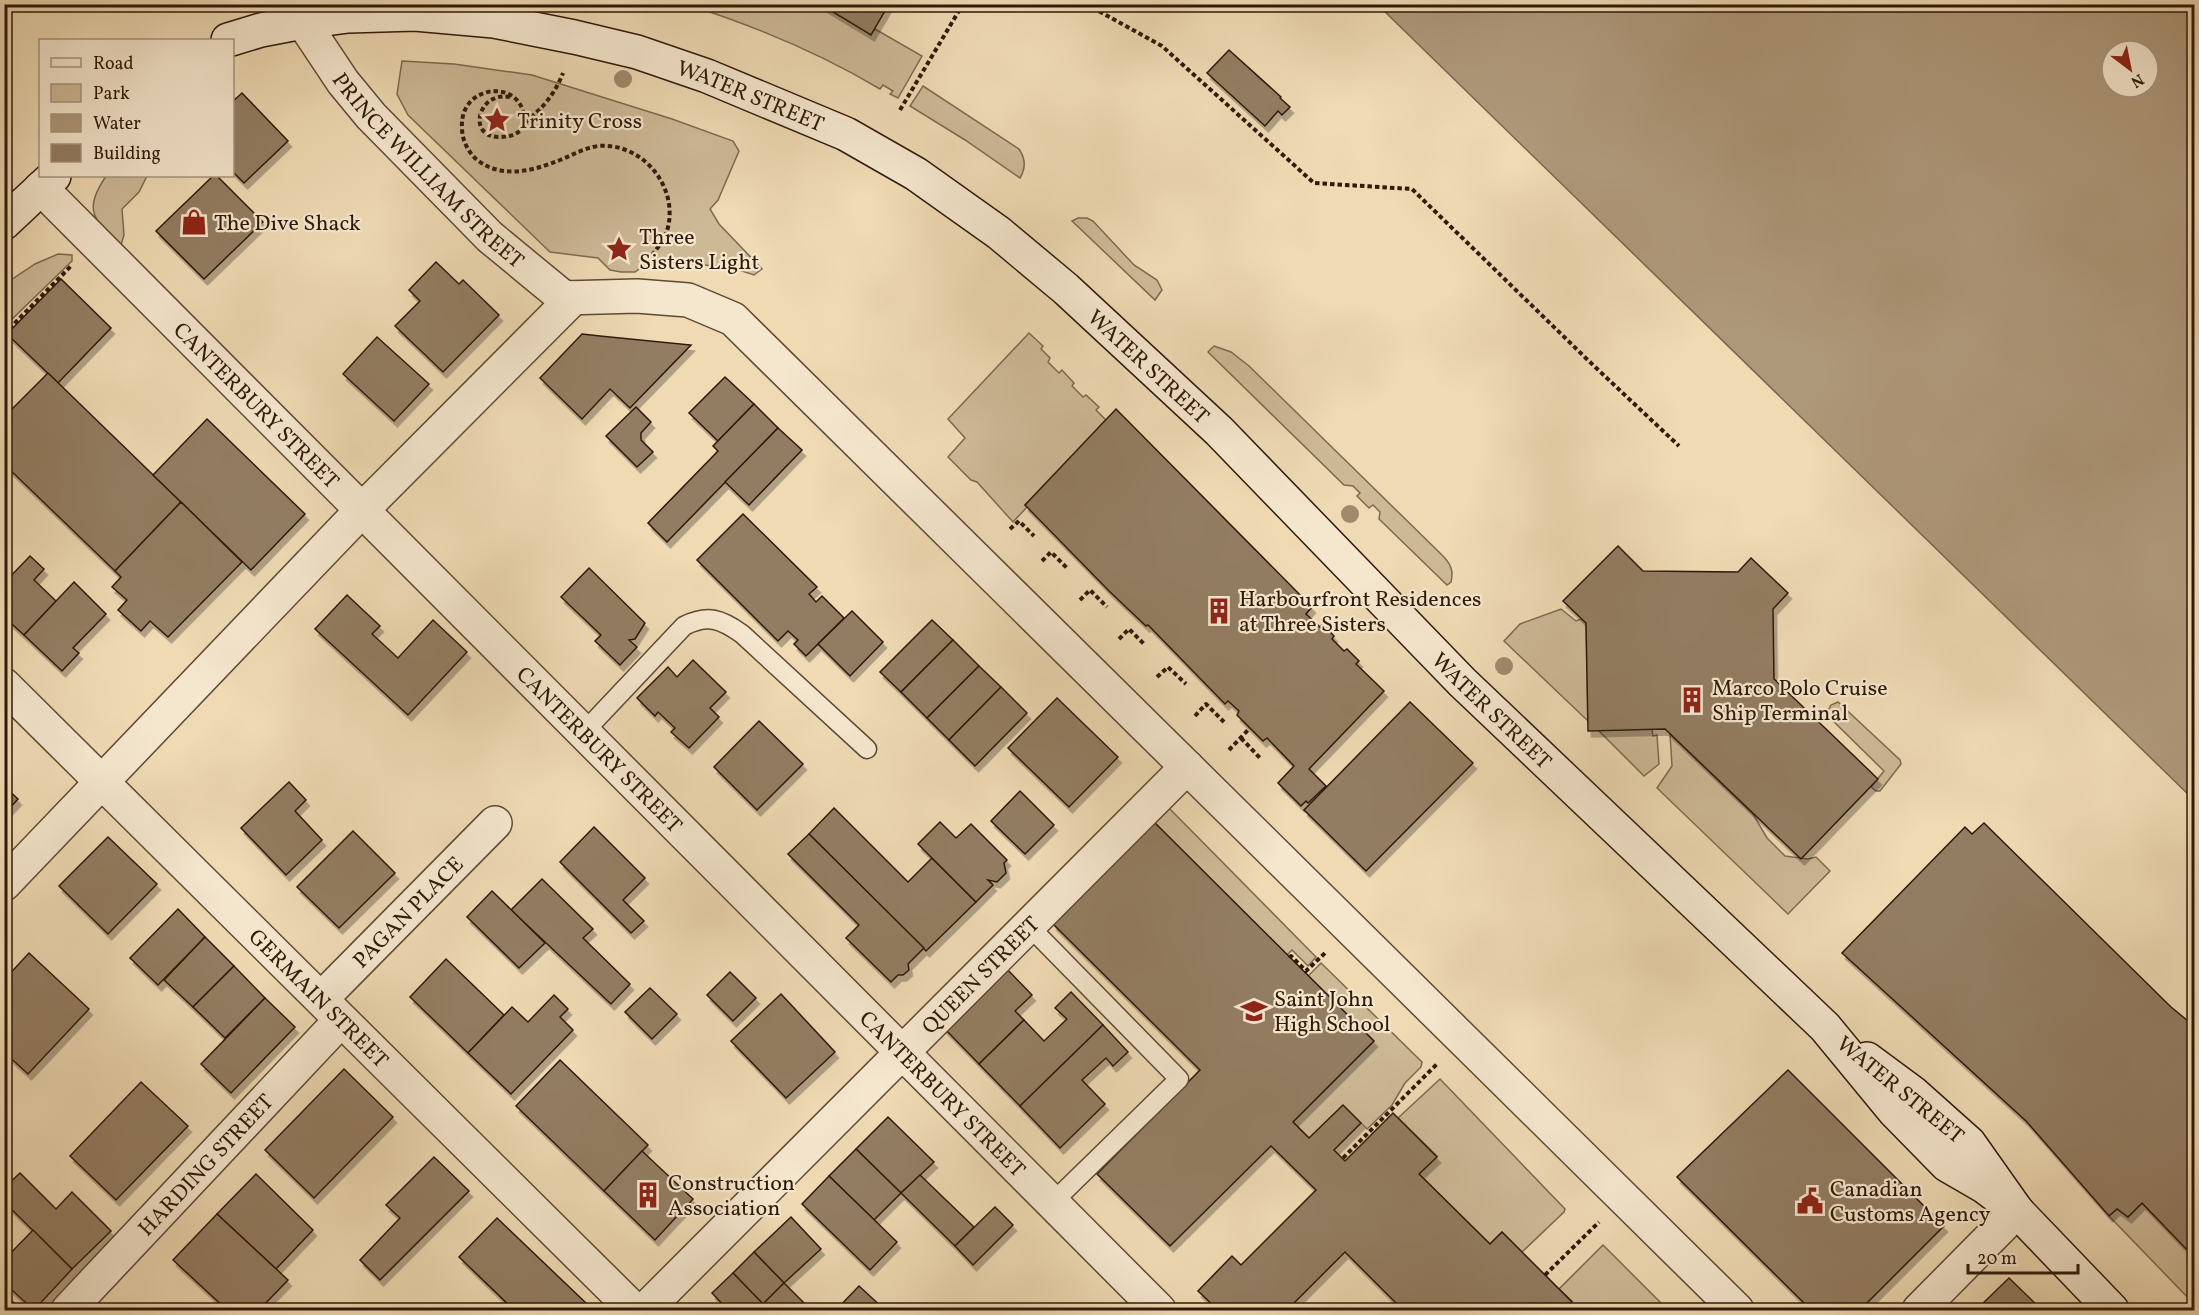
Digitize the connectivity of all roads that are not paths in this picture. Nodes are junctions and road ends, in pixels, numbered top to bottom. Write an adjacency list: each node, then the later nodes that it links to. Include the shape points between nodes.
1 (303, 22): 2 (street, WATER STREET); 5 (street, PRINCE WILLIAM STREET, via 343,82 387,132 490,237 564,298); 18 (street, WATER STREET, via 416,14 495,21 616,47 707,76 836,130 916,174 999,233 1066,289 1219,431 1462,682 1825,1027 1913,1093 1969,1143)
2 (231, 39)
3 (47, 182): 4 (street); 6 (street, CANTERBURY STREET, via 95,242)
4 (4, 223)
5 (573, 298): 6 (street); 10 (street, via 637,296 688,300 733,319)
6 (362, 510): 8 (street, CANTERBURY STREET); 11 (street)
7 (4, 685): 11 (street, GERMAIN STREET)
8 (583, 733): 9 (lane, via 684,626 707,619 725,622 742,634); 16 (street, CANTERBURY STREET)
9 (867, 749)
10 (1187, 768): 14 (street, QUEEN STREET); 23 (street)
11 (102, 782): 13 (street); 15 (street, GERMAIN STREET)
12 (495, 823): 15 (street, PAGAN PLACE)
13 (4, 884)
14 (1029, 926): 16 (street, QUEEN STREET); 17 (lane, via 1179,1078)
15 (331, 1009): 19 (street, HARDING STREET); 20 (street, GERMAIN STREET)
16 (902, 1053): 17 (street, CANTERBURY STREET); 21 (street, QUEEN STREET)
17 (1052, 1203): 22 (street, CANTERBURY STREET)
18 (2017, 1211): 24 (street); 25 (street, WATER STREET)
19 (68, 1311)
20 (634, 1311)
21 (645, 1311)
22 (1159, 1311)
23 (1737, 1311)
24 (1919, 1311)
25 (2112, 1311)

